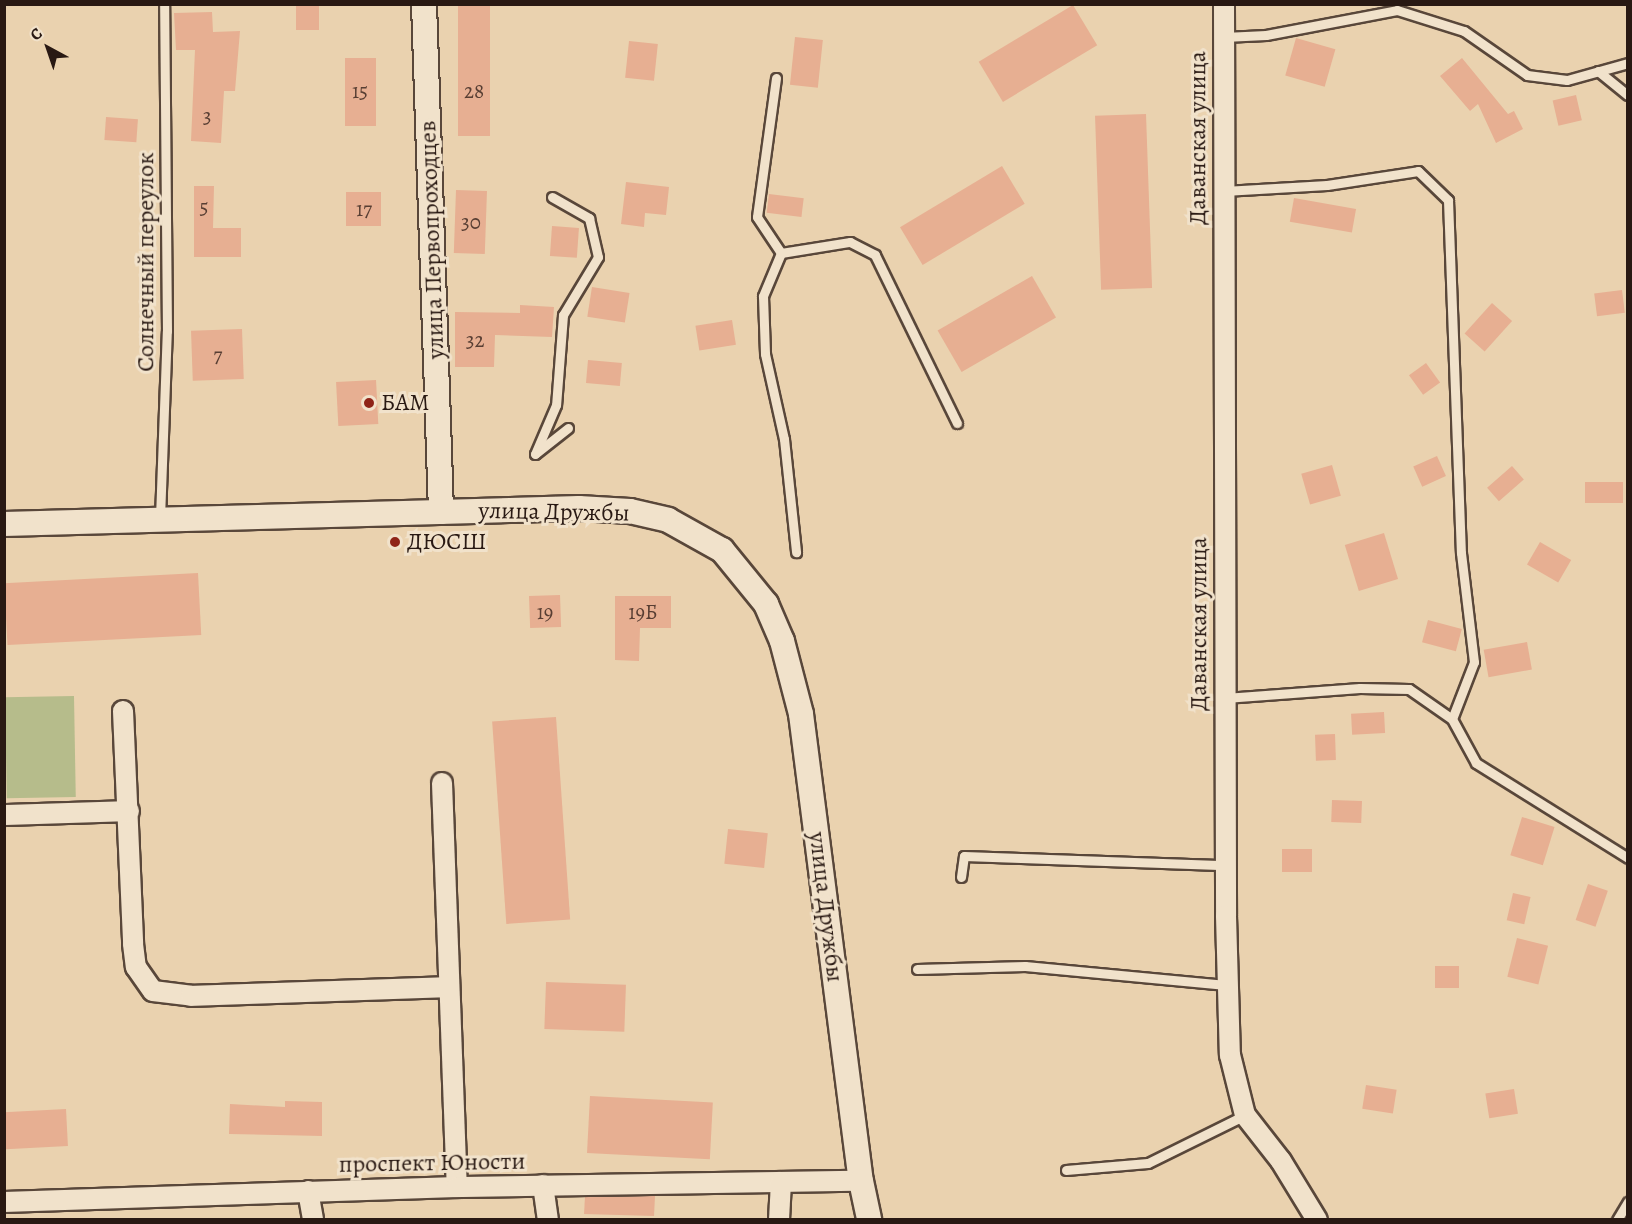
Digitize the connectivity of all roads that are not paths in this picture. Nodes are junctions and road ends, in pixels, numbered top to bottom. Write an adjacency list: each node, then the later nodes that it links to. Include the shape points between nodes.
1 (164, 4): 15 (lane, Солнечный переулок, via 167,331)
2 (424, 4): 14 (street, улица Первопроходцев)
3 (1224, 4): 4 (street, Даванская улица)
4 (1224, 37): 6 (lane, via 1266,34 1397,10 1464,31 1527,75 1567,80); 9 (street, Даванская улица)
5 (1628, 63): 6 (lane)
6 (1598, 71): 8 (lane)
7 (776, 78): 11 (lane, via 757,217)
8 (1628, 95)
9 (1224, 191): 18 (street, Даванская улица); 20 (lane, via 1327,185 1418,171 1448,200 1461,553 1474,662)
10 (552, 197): 13 (lane, via 589,218 598,257 563,315 556,405 535,454)
11 (781, 253): 12 (lane, via 850,242 875,255); 17 (lane, via 763,296 765,354 784,439)
12 (957, 423)
13 (568, 428)
14 (441, 512): 15 (street, улица Дружбы); 32 (street, улица Дружбы, via 579,508 650,515 684,527 722,550 759,593 782,641 801,714)
15 (160, 519): 16 (street, улица Дружбы)
16 (4, 524)
17 (796, 552)
18 (1225, 698): 20 (lane, via 1360,688 1409,690); 25 (street, Даванская улица)
19 (123, 711): 22 (street)
20 (1452, 719): 24 (lane, via 1476,763)
21 (442, 783): 29 (street)
22 (129, 811): 23 (street); 29 (street, via 134,955 145,983 158,994)
23 (4, 815)
24 (1628, 858)
25 (1226, 865): 26 (lane, via 964,856); 28 (street, Даванская улица)
26 (961, 877)
27 (917, 969): 28 (lane, via 1024,966)
28 (1227, 985): 30 (street, Даванская улица, via 1230,1055)
29 (449, 987): 35 (street)
30 (1245, 1115): 31 (lane, via 1148,1163); 43 (street, Даванская улица, via 1281,1161)
31 (1066, 1170)
32 (861, 1180): 33 (street, проспект Юности); 42 (street, улица Дружбы)
33 (781, 1182): 34 (street, проспект Юности); 41 (street)
34 (543, 1185): 35 (street, проспект Юности); 40 (street)
35 (457, 1187): 36 (street, проспект Юности)
36 (308, 1191): 37 (street, проспект Юности); 39 (street)
37 (4, 1202)
38 (1628, 1202): 44 (lane)
39 (313, 1220)
40 (548, 1220)
41 (779, 1220)
42 (869, 1220)
43 (1317, 1220)
44 (1617, 1220)

